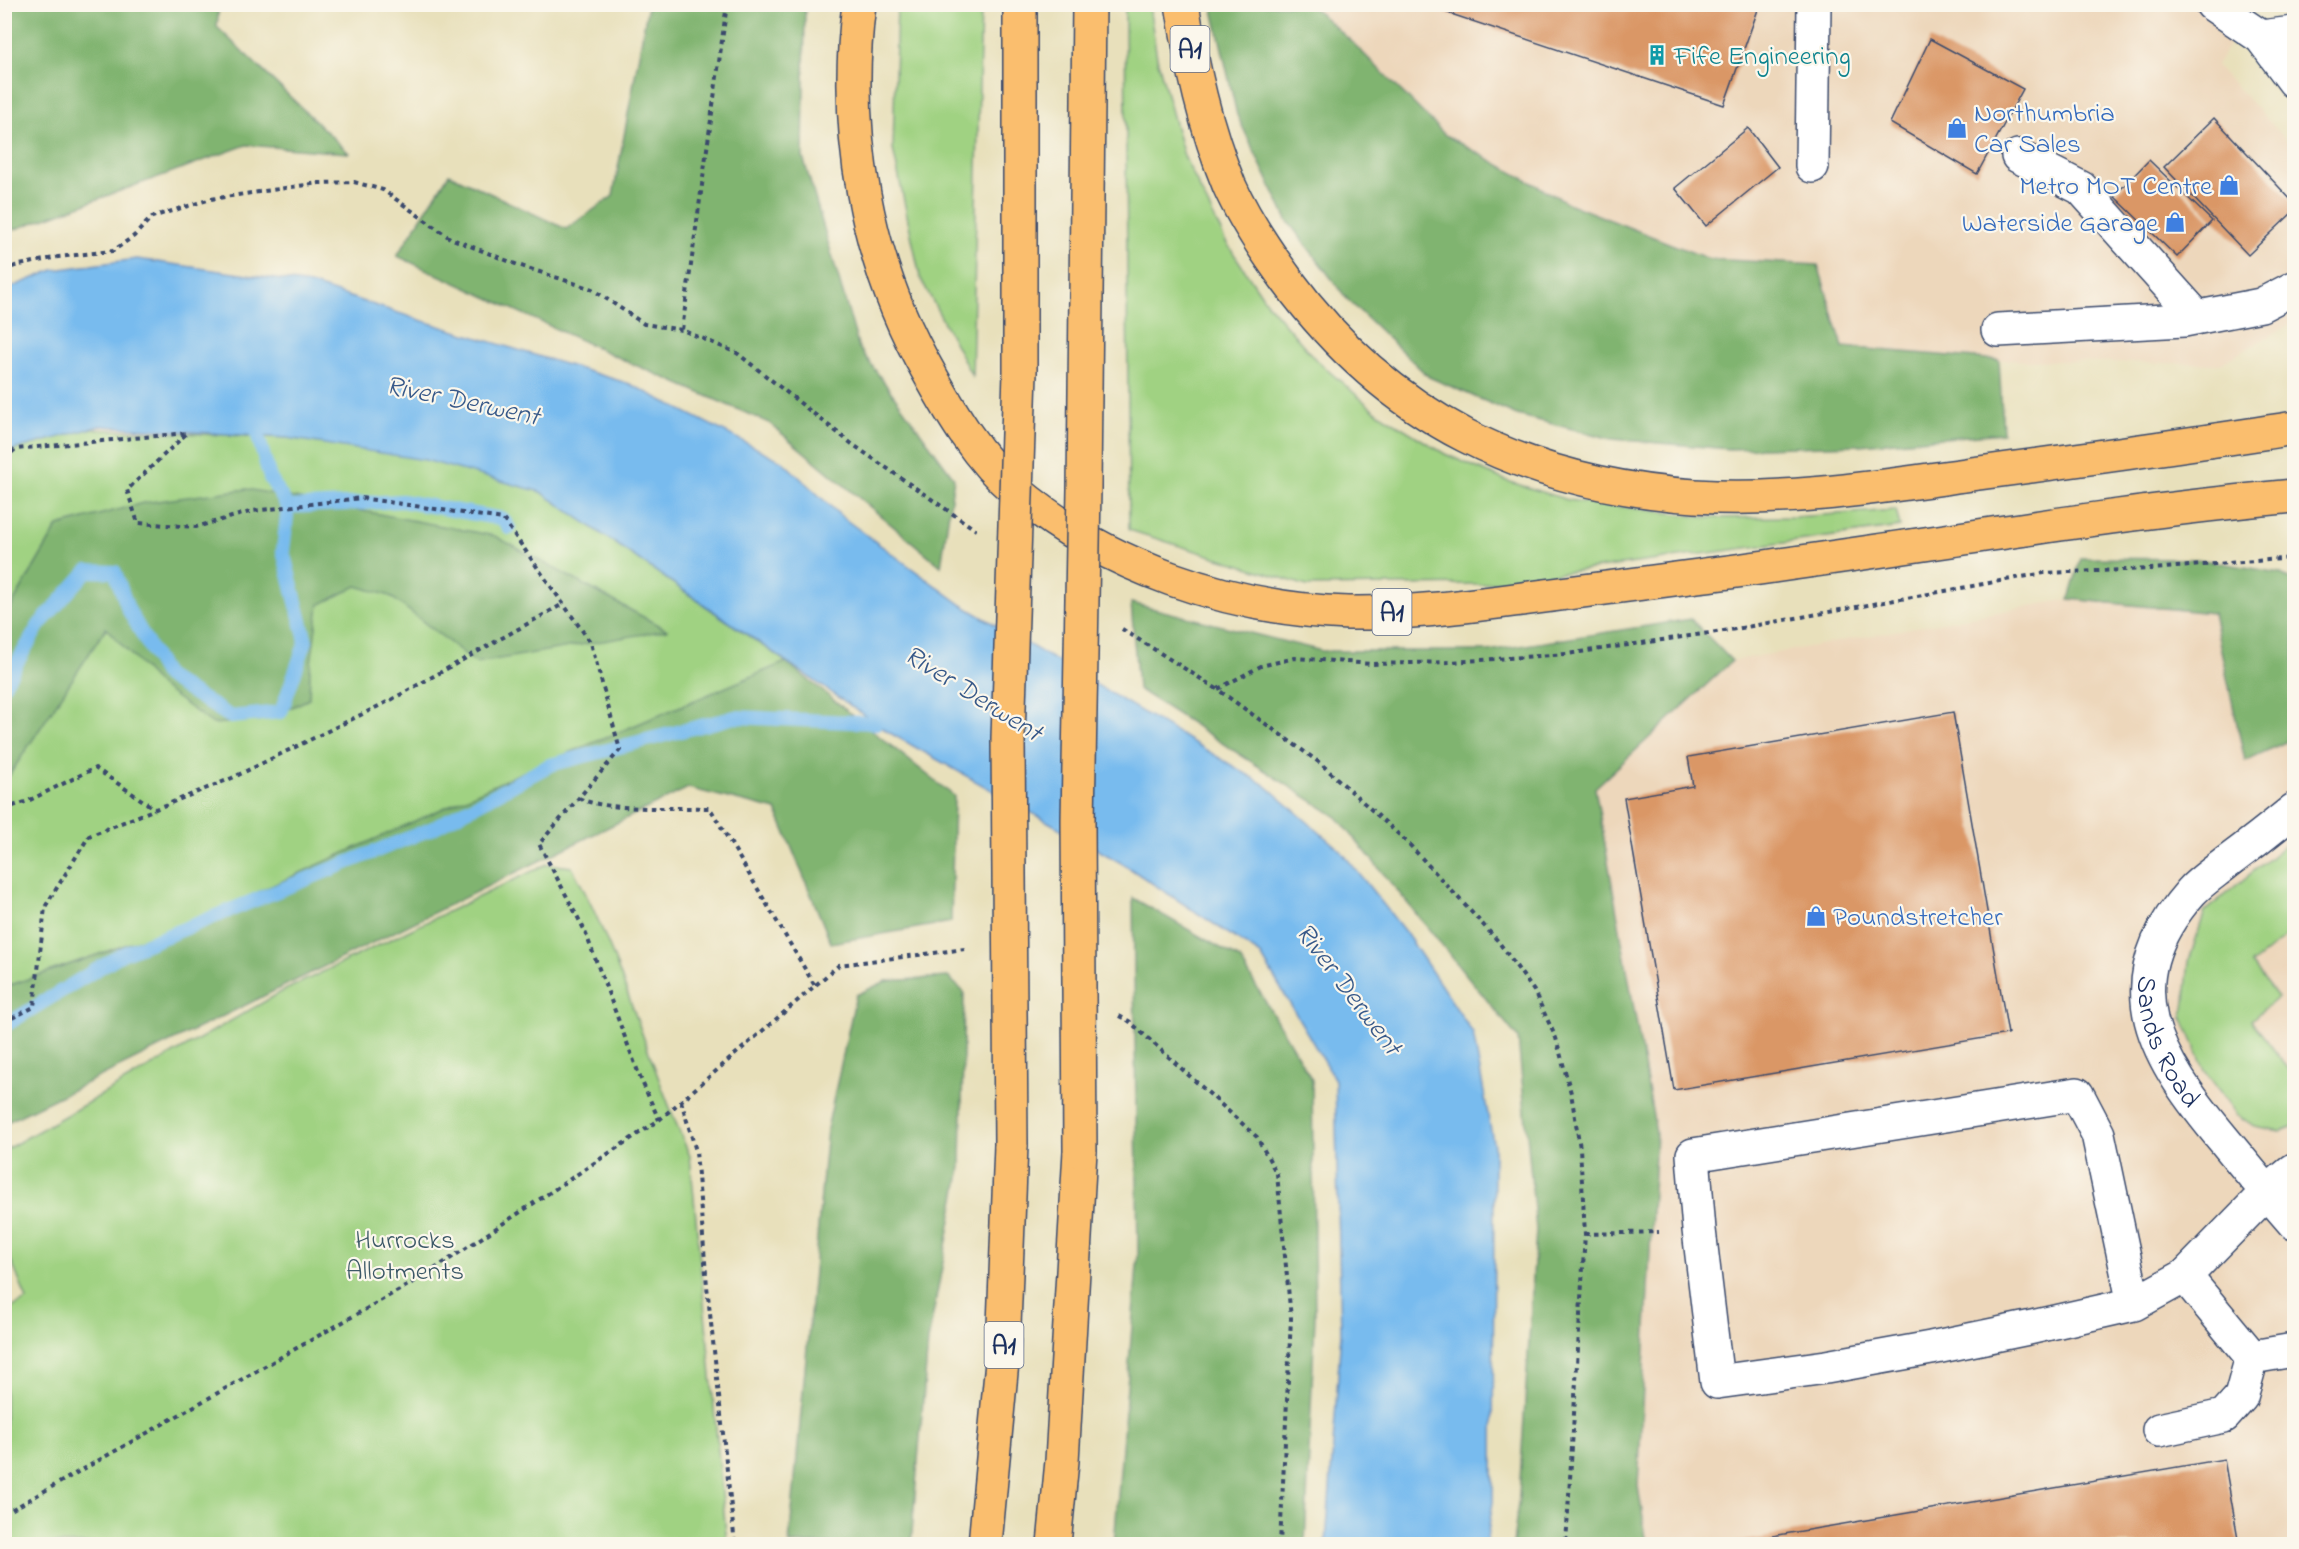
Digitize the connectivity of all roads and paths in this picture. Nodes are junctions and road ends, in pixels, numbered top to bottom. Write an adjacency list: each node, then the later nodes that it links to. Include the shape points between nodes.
1 (727, 4): 16 (path)
2 (1020, 4): 48 (highway, A1, bridge, via 1020,373 1008,738 1011,1144 1004,1351)
3 (1089, 4): 49 (highway, bridge, via 1078,820 1080,1152)
4 (1182, 4): 18 (highway, A1, via 1199,94 1230,188 1254,232 1304,303 1373,374 1446,427 1531,464 1642,490 1687,495 1830,493)
5 (1814, 4): 12 (street)
6 (2212, 4): 9 (street)
7 (858, 16): 20 (highway, A1, via 855,119 876,250 914,348 942,396 981,454 1013,489 1098,546 1194,587 1268,604 1345,613 1437,610)
8 (2295, 33): 9 (street)
9 (2261, 37): 10 (street)
10 (2295, 81)
11 (2018, 156): 15 (street, via 2080,188)
12 (1812, 166)
13 (4, 271): 16 (path, via 58,257 113,251 152,217 211,199 319,183 354,182 383,190 450,238 592,289 644,324)
14 (2295, 288): 15 (street, via 2261,305)
15 (2197, 317): 17 (street)
16 (682, 330): 21 (path, via 736,353 852,444)
17 (1998, 330)
18 (2295, 428)
19 (4, 458): 23 (path, via 16,449 187,433 128,490 138,523 196,527 253,511 361,498 503,519)
20 (2295, 496)
21 (985, 536)
22 (2295, 558): 25 (path, via 2044,573 1730,630 1568,654 1372,664 1295,658 1261,666)
23 (563, 604): 26 (path, via 591,643 620,750); 28 (path, via 389,700 232,778)
24 (1121, 628): 25 (path)
25 (1217, 689): 40 (path, via 1320,763 1407,842 1498,941 1534,991 1556,1038 1571,1093 1580,1148)
26 (579, 798): 31 (path, via 609,806 710,808); 35 (path, via 539,844 584,928)
27 (4, 809): 28 (path, via 95,768)
28 (155, 809): 33 (path, via 89,836 45,907 34,1007)
29 (2295, 810): 37 (street, Sands Road, via 2193,890 2160,935 2150,960 2147,989 2159,1047 2174,1076)
30 (976, 954): 31 (path, via 965,949 839,965)
31 (815, 986): 34 (path)
32 (1118, 1016): 50 (path, via 1129,1021 1257,1137 1277,1174 1291,1318)
33 (4, 1022)
34 (681, 1101): 35 (path); 47 (path, via 696,1151)
35 (659, 1120): 46 (path, via 424,1276)
36 (2295, 1170): 37 (street)
37 (2267, 1192): 38 (street, Sands Road); 41 (street)
38 (2295, 1223)
39 (1700, 1230): 40 (path); 42 (street, via 1717,1382 1931,1348); 42 (street, via 1693,1155 2077,1094 2098,1134)
40 (1585, 1234): 51 (path)
41 (2185, 1276): 42 (street); 44 (street)
42 (2134, 1304)
43 (2295, 1350): 44 (street)
44 (2252, 1357): 45 (street, via 2241,1397 2224,1416)
45 (2160, 1430)
46 (4, 1514)
47 (735, 1545)
48 (985, 1545)
49 (1054, 1545)
50 (1280, 1545)
51 (1566, 1545)

